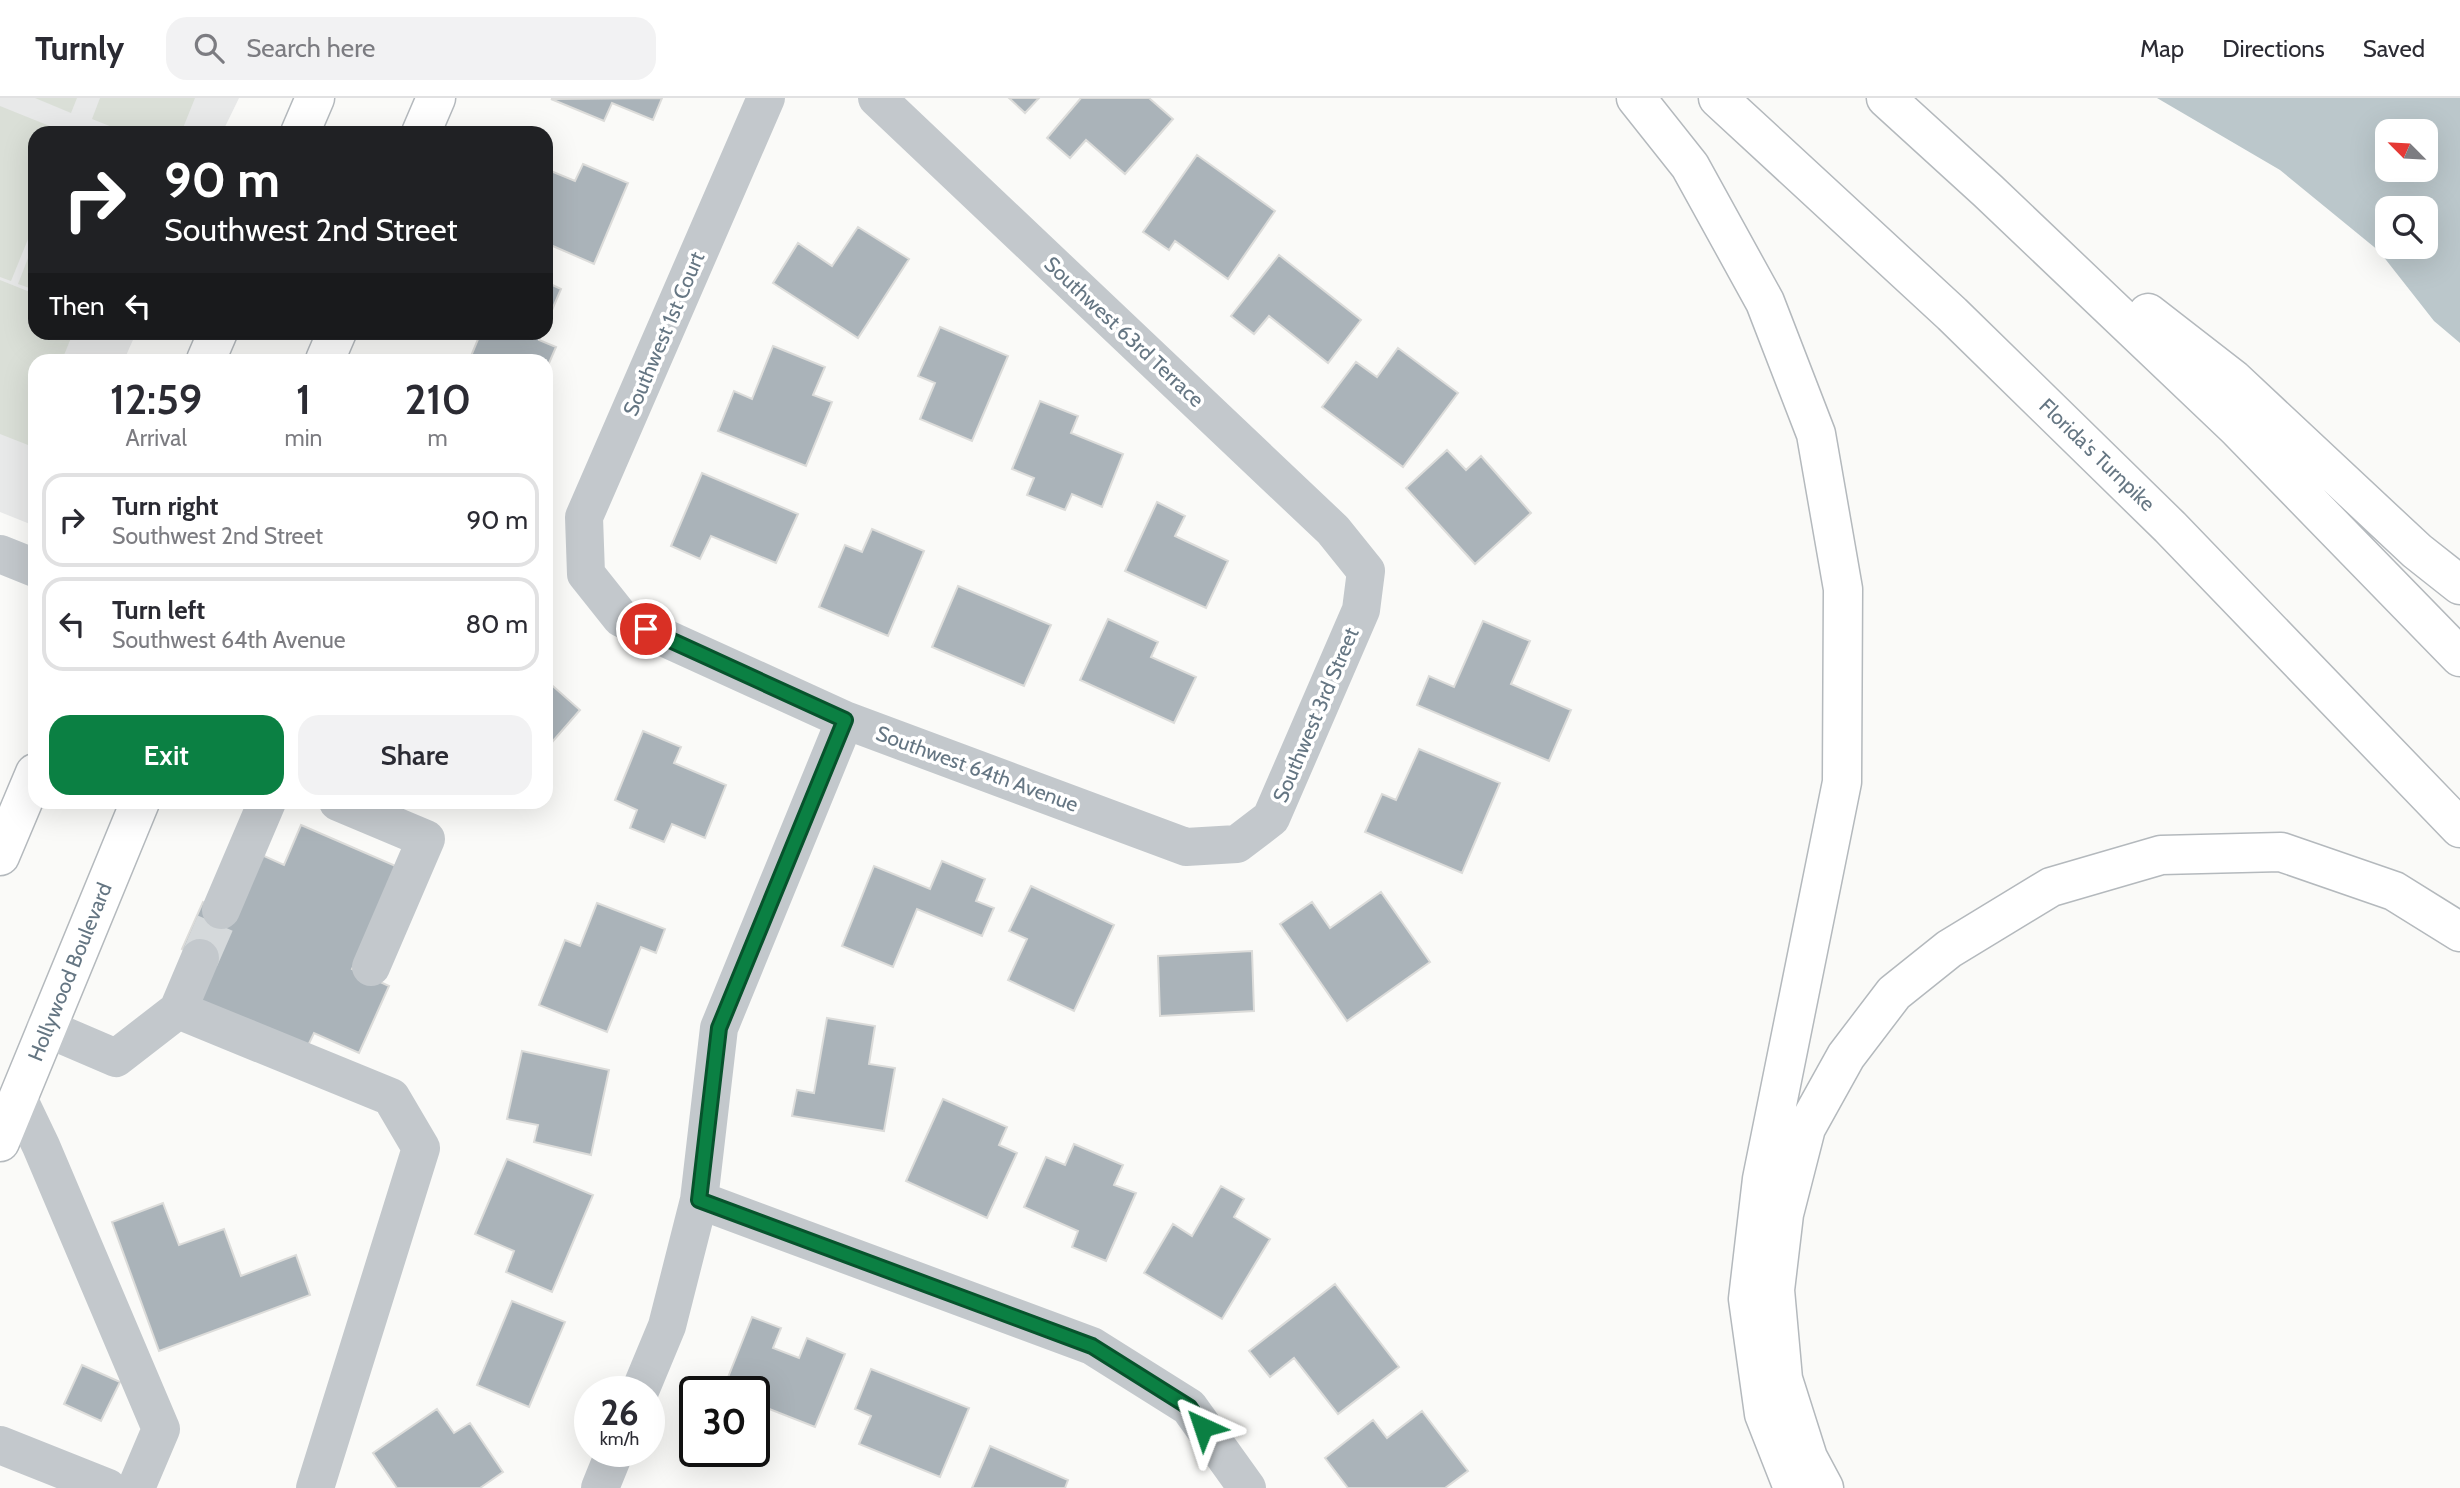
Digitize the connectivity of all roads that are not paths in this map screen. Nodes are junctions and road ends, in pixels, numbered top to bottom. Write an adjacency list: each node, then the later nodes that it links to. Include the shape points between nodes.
1 (315, 98): 8 (highway)
2 (436, 98): 9 (highway)
3 (766, 98): 14 (street, Southwest 1st Court, via 584,517)
4 (877, 98): 13 (street, Southwest 63rd Terrace, via 1333,530)
5 (1636, 98): 42 (highway, via 1690,166 1765,302 1816,434 1843,589 1842,782 1762,1180 1748,1299 1764,1414)
6 (1718, 98): 22 (highway, Florida's Turnpike, via 1952,314 2170,527)
7 (1886, 98): 10 (highway)
8 (303, 126)
9 (424, 126)
10 (1988, 191): 15 (highway, via 2233,379 2417,551); 16 (highway, via 2237,428)
11 (0, 554): 12 (street)
12 (28, 565)
13 (1366, 571): 23 (street, Southwest 3rd Street, via 1361,610 1271,818)
14 (586, 574): 17 (street, Southwest 64th Avenue, via 621,618)
15 (2460, 585)
16 (2460, 657)
17 (845, 720): 23 (street, Southwest 64th Avenue, via 1186,847); 33 (street, via 719,1028)
18 (28, 790): 24 (highway)
19 (137, 809): 30 (highway, Hollywood Boulevard)
20 (264, 809): 25 (street)
21 (355, 809): 28 (street, via 426,839)
22 (2460, 828)
23 (1237, 844)
24 (0, 856)
25 (221, 910)
26 (2460, 932): 43 (highway, via 2394,891 2281,852 2161,855 2051,887 1949,949 1894,993 1846,1056 1806,1128 1784,1214 1775,1290 1783,1379 1808,1458)
27 (200, 958): 29 (street)
28 (371, 967)
29 (178, 1010): 30 (street, via 116,1058); 39 (street, via 391,1097 421,1147)
30 (46, 1028): 31 (highway, Hollywood Boulevard)
31 (18, 1098): 32 (highway, Hollywood Boulevard); 38 (street, via 161,1429)
32 (0, 1142)
33 (699, 1200): 34 (street, via 667,1326); 41 (street, via 1092,1346 1189,1407)
34 (646, 1376)
35 (0, 1445): 37 (street)
36 (609, 1467): 40 (street)
37 (91, 1485)
38 (136, 1488)
39 (315, 1488)
40 (600, 1488)
41 (1247, 1488)
42 (1793, 1488)
43 (1824, 1488)

